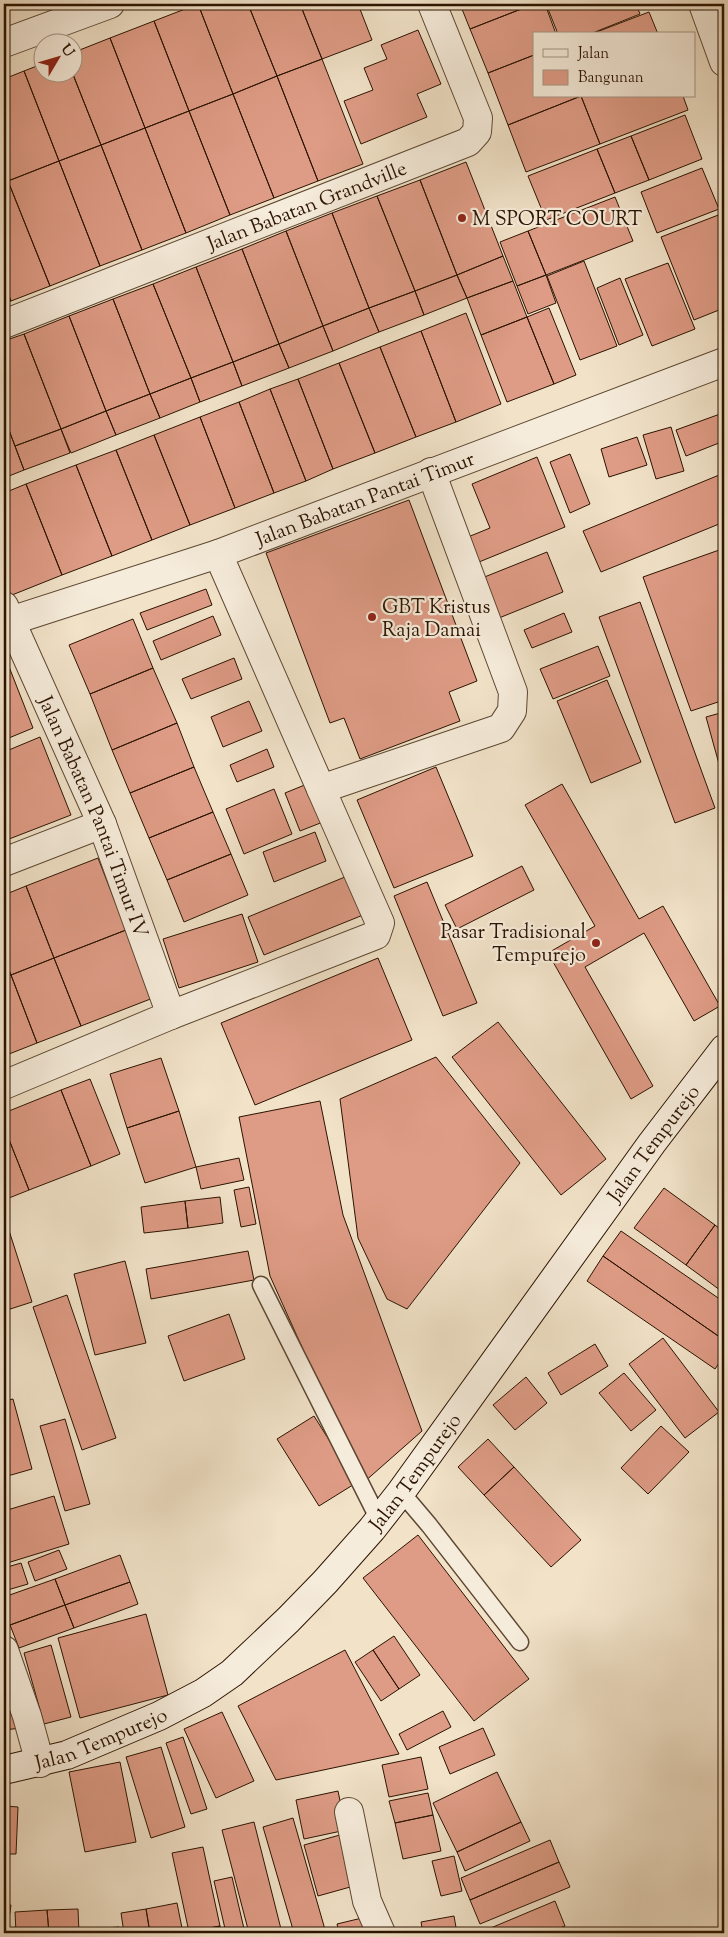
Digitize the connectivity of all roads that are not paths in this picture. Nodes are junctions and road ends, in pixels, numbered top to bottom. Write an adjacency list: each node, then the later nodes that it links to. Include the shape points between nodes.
1 (110, 4): 4 (street)
2 (432, 4): 6 (street, Jalan Babatan Grandville, via 478,118 477,132 468,142)
3 (703, 4): 5 (street)
4 (4, 43)
5 (724, 62)
6 (4, 324)
7 (724, 362): 8 (street, Jalan Babatan Pantai Timur)
8 (431, 472): 9 (street, Jalan Babatan Pantai Timur); 11 (street, via 513,692 512,711 501,728)
9 (218, 554): 10 (street, Jalan Babatan Pantai Timur); 11 (street)
10 (6, 616): 12 (street, Jalan Babatan Pantai Timur IV)
11 (321, 789): 14 (street, via 380,924 376,935)
12 (102, 824): 13 (street); 14 (street, Jalan Babatan Pantai Timur IV)
13 (4, 862)
14 (171, 1015): 16 (street)
15 (724, 1049): 18 (street, Jalan Tempurejo, via 646,1151)
16 (4, 1085)
17 (261, 1285): 19 (lane)
18 (401, 1492): 19 (street, Jalan Tempurejo); 20 (lane)
19 (379, 1520): 22 (street, Jalan Tempurejo, via 325,1582 232,1673 159,1716)
20 (520, 1642)
21 (4, 1650): 22 (street)
22 (40, 1763): 23 (street, Jalan Tempurejo)
23 (4, 1770)
24 (349, 1812): 25 (street, via 367,1900)
25 (381, 1933)

